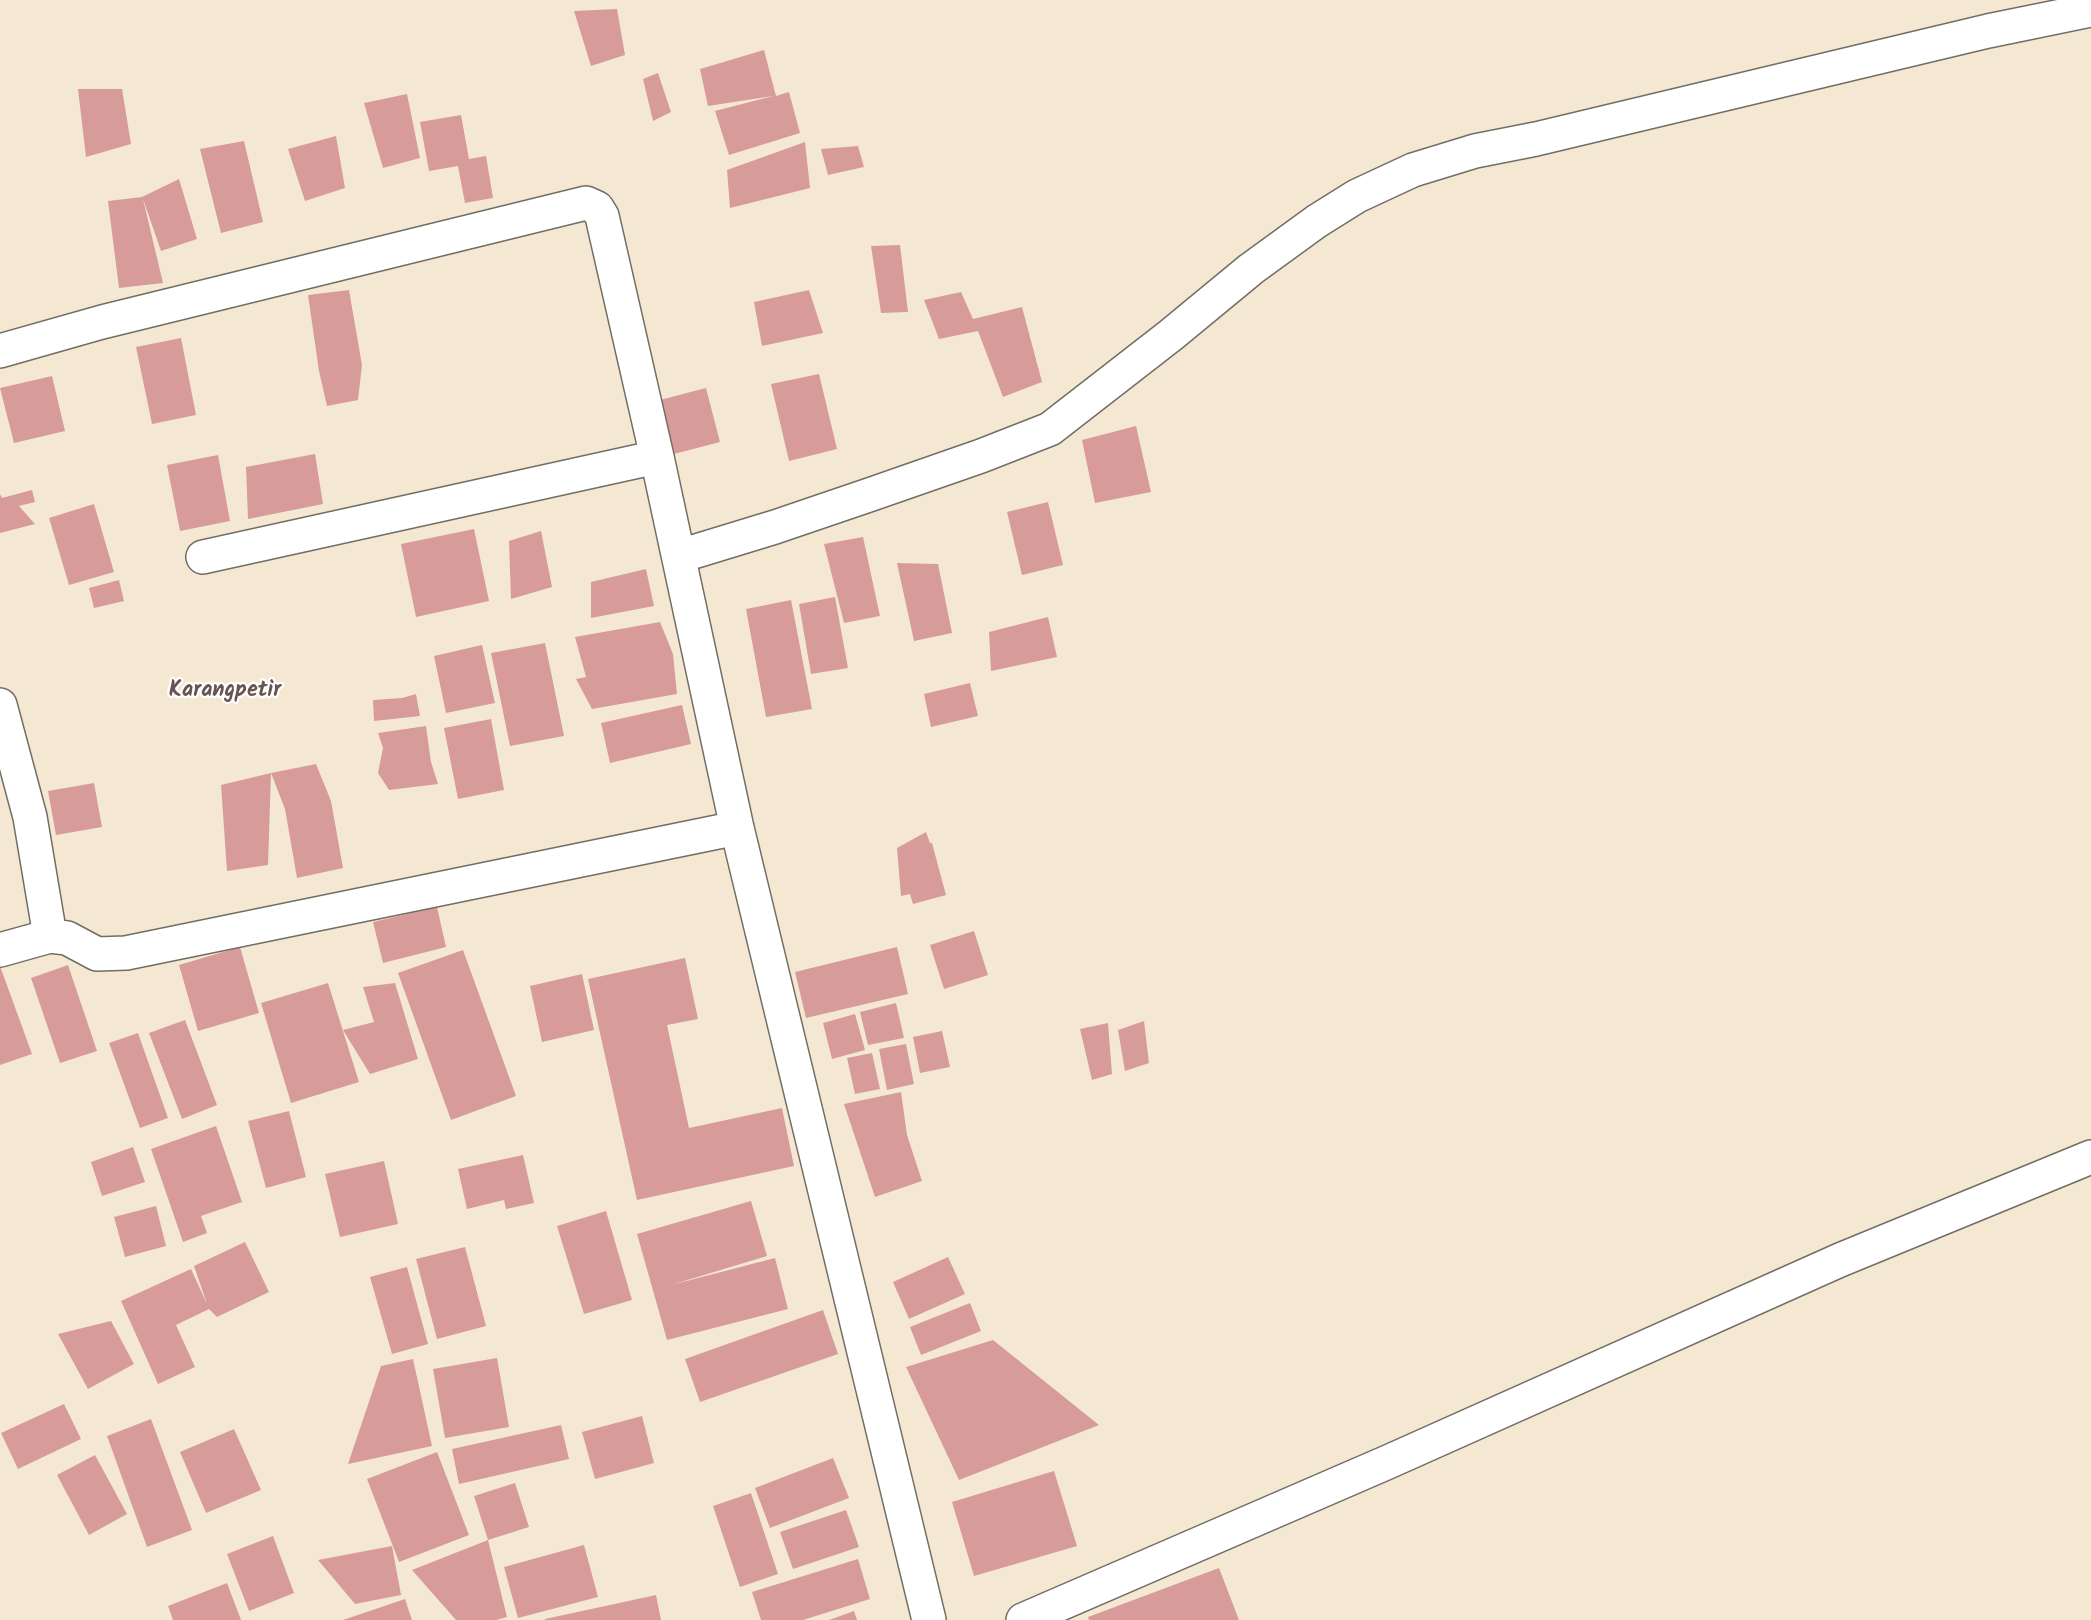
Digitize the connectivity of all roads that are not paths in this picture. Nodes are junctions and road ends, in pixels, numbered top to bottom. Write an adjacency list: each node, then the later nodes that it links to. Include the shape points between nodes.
1 (2091, 10): 4 (street, via 1988,30 1475,151 1413,170 1357,196 1317,221 1050,429 848,502)
2 (0, 351): 3 (street, via 102,322 586,203 597,208 602,216)
3 (657, 457): 4 (street); 5 (street)
4 (680, 556): 7 (street)
5 (203, 557)
6 (0, 705): 8 (street, via 30,817)
7 (737, 828): 8 (street, via 126,953 97,954 67,938); 11 (street)
8 (50, 936): 9 (street)
9 (0, 950)
10 (2091, 1157): 12 (street, via 1840,1260)
11 (929, 1620)
12 (1023, 1620)

